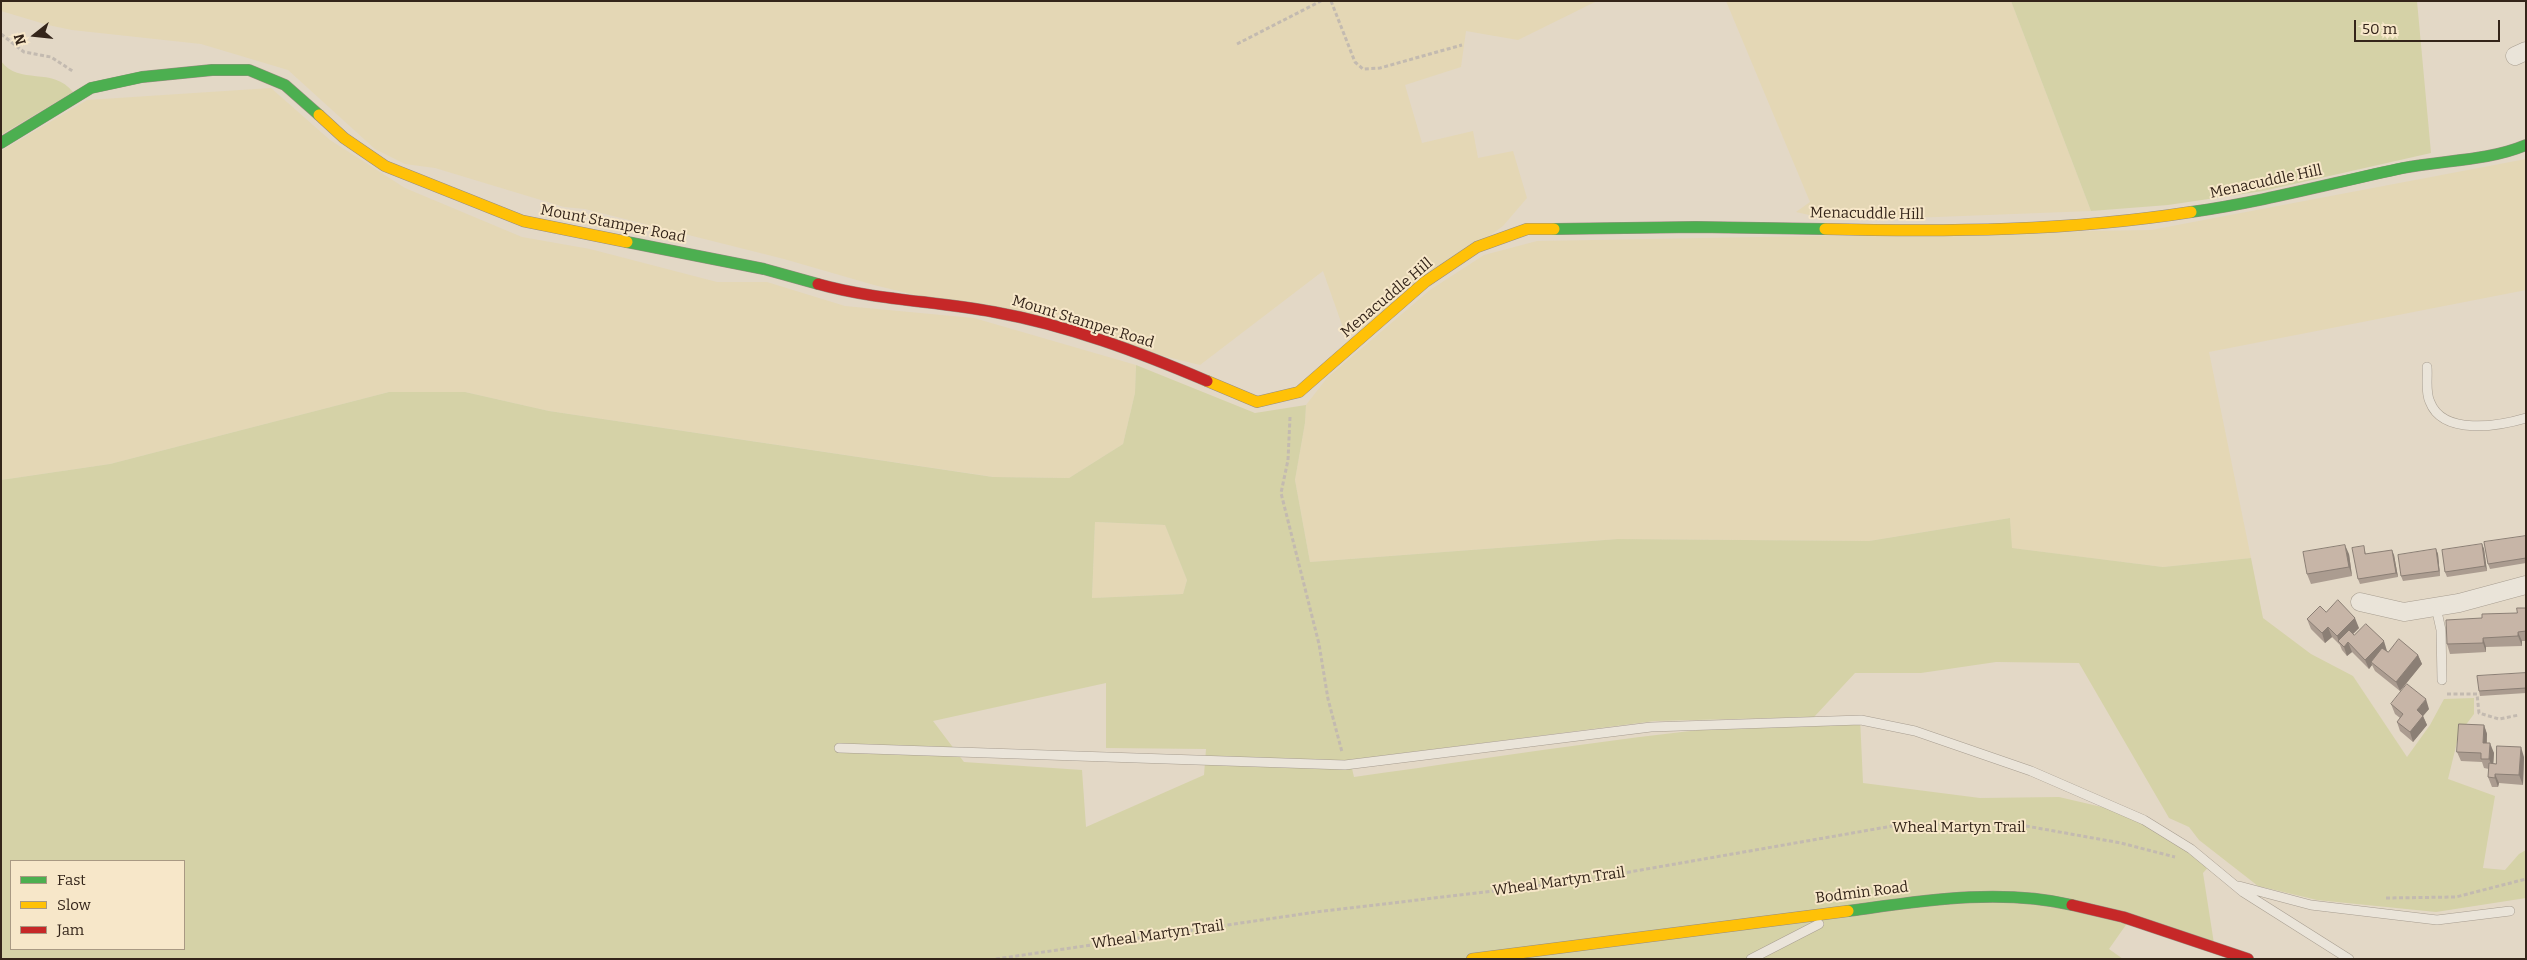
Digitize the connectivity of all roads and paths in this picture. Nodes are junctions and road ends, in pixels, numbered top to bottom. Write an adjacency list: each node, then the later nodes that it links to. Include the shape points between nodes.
1 (1321, 1): 4 (path)
2 (1331, 1): 5 (path, via 1355,62 1363,69 1380,68)
3 (1, 34): 6 (path, via 24,52 51,57 68,67)
4 (1237, 44)
5 (1462, 45)
6 (91, 88): 7 (street, Mount Stamper Road); 11 (street, Mount Stamper Road, via 142,77 249,70 285,85 344,138 385,166 523,222 764,268 851,292 994,312 1063,329 1156,359)
7 (1, 142)
8 (2526, 145): 10 (street, Menacuddle Hill, via 2507,152 2405,168 2226,208 2140,220 1910,231 1696,227 1527,229 1477,247 1424,282 1299,392)
9 (2427, 367): 12 (lane, via 2428,398 2434,411 2445,420 2486,426)
10 (1286, 395): 11 (street, Menacuddle Hill); 20 (path, via 1290,419 1288,460 1281,493)
11 (1257, 402)
12 (2526, 418)
13 (2526, 585): 15 (street)
14 (2360, 602): 15 (street, via 2404,612)
15 (2436, 607): 16 (lane, via 2441,630)
16 (2442, 680)
17 (2446, 694): 18 (path, via 2477,694 2479,713 2499,719)
18 (2519, 715)
19 (839, 748): 20 (lane)
20 (1345, 765): 23 (lane, via 1651,727 1861,720 1915,731 2022,768 2135,816 2190,849)
21 (2122, 843): 27 (path, Wheal Martyn Trail, via 2026,826 1904,824 1578,881 1316,912)
22 (2526, 879): 24 (path, via 2456,897)
23 (2234, 884): 26 (lane, via 2310,905 2436,920); 31 (lane)
24 (2380, 898)
25 (1846, 910): 28 (street, Bodmin Road); 29 (lane); 30 (street, Bodmin Road, via 1957,897 2042,898 2123,917)
26 (2510, 911)
27 (996, 959)
28 (1472, 959)
29 (1751, 959)
30 (2248, 959)
31 (2349, 959)

